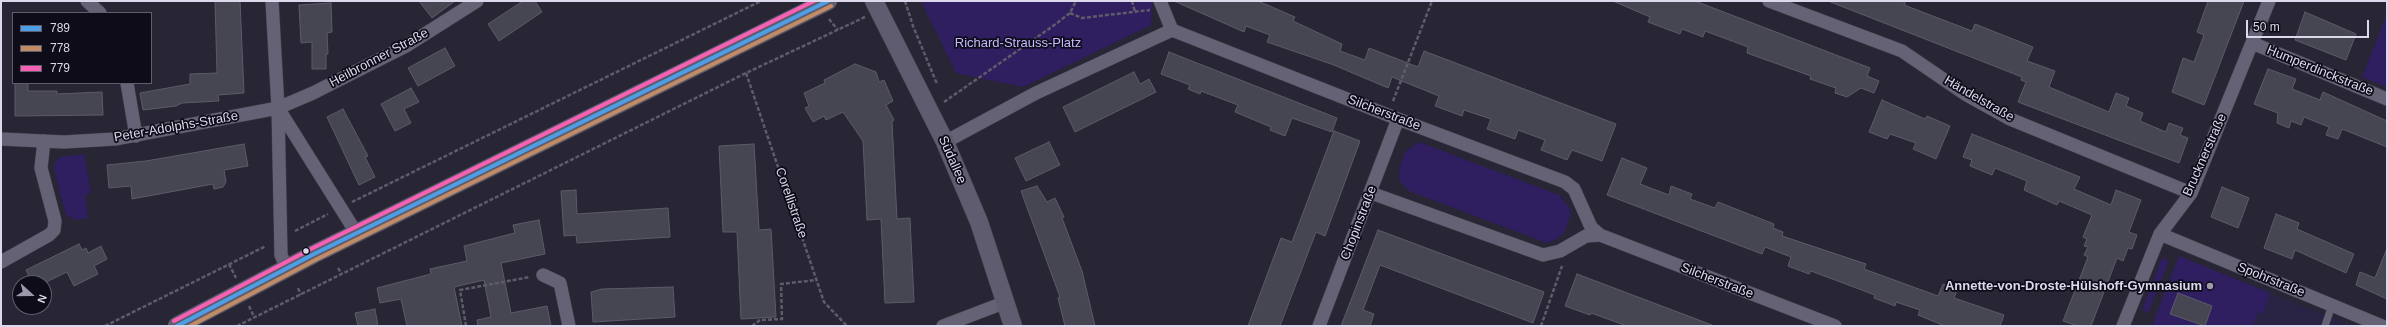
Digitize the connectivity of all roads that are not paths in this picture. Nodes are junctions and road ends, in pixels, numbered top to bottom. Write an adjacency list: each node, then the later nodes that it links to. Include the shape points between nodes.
1 (87, 1): 9 (street)
2 (272, 1): 14 (street)
3 (477, 1): 14 (street, Heilbronner Straße, via 406,46)
4 (874, 1): 19 (main road, Südallee)
5 (1769, 1): 21 (street, Händelstraße, via 1902,51 1965,94 2010,119)
6 (2268, 1): 11 (street, Brucknerstraße)
7 (1161, 4): 10 (street)
8 (827, 8): 22 (main road)
9 (99, 12)
10 (1172, 30): 15 (street, Silcherstraße); 19 (street, via 1036,92)
11 (2252, 43): 13 (street, Humperdinckstraße); 21 (street, Brucknerstraße)
12 (127, 84): 16 (street)
13 (2387, 99)
14 (278, 108): 16 (street, Peter-Adolphs-Straße); 22 (street); 26 (street, via 281,255)
15 (1393, 117): 20 (street, Chopinstraße); 24 (street, Silcherstraße, via 1565,182 1574,189 1591,227)
16 (136, 136): 18 (street, Peter-Adolphs-Straße, via 64,142)
17 (1, 139): 18 (street, Peter-Adolphs-Straße)
18 (44, 141): 25 (street, via 41,168 55,221 54,230)
19 (945, 142): 28 (main road, Südallee, via 979,222)
20 (1371, 193): 24 (street, via 1543,255 1555,253 1586,236); 34 (street, Chopinstraße)
21 (2191, 193): 23 (street, Brucknerstraße)
22 (357, 234): 26 (main road)
23 (2160, 234): 29 (street, Spohrstraße); 36 (street, Brucknerstraße)
24 (1600, 235): 35 (street, Silcherstraße)
25 (1, 262)
26 (287, 269): 30 (main road)
27 (543, 275): 31 (street, via 560,283)
28 (1006, 302): 32 (street); 33 (main road, Südallee)
29 (2332, 305): 37 (lane); 38 (street, Spohrstraße)
30 (177, 326)
31 (569, 326)
32 (943, 326)
33 (1012, 326)
34 (1319, 326)
35 (1835, 326)
36 (2123, 326)
37 (2325, 326)
38 (2382, 326)

